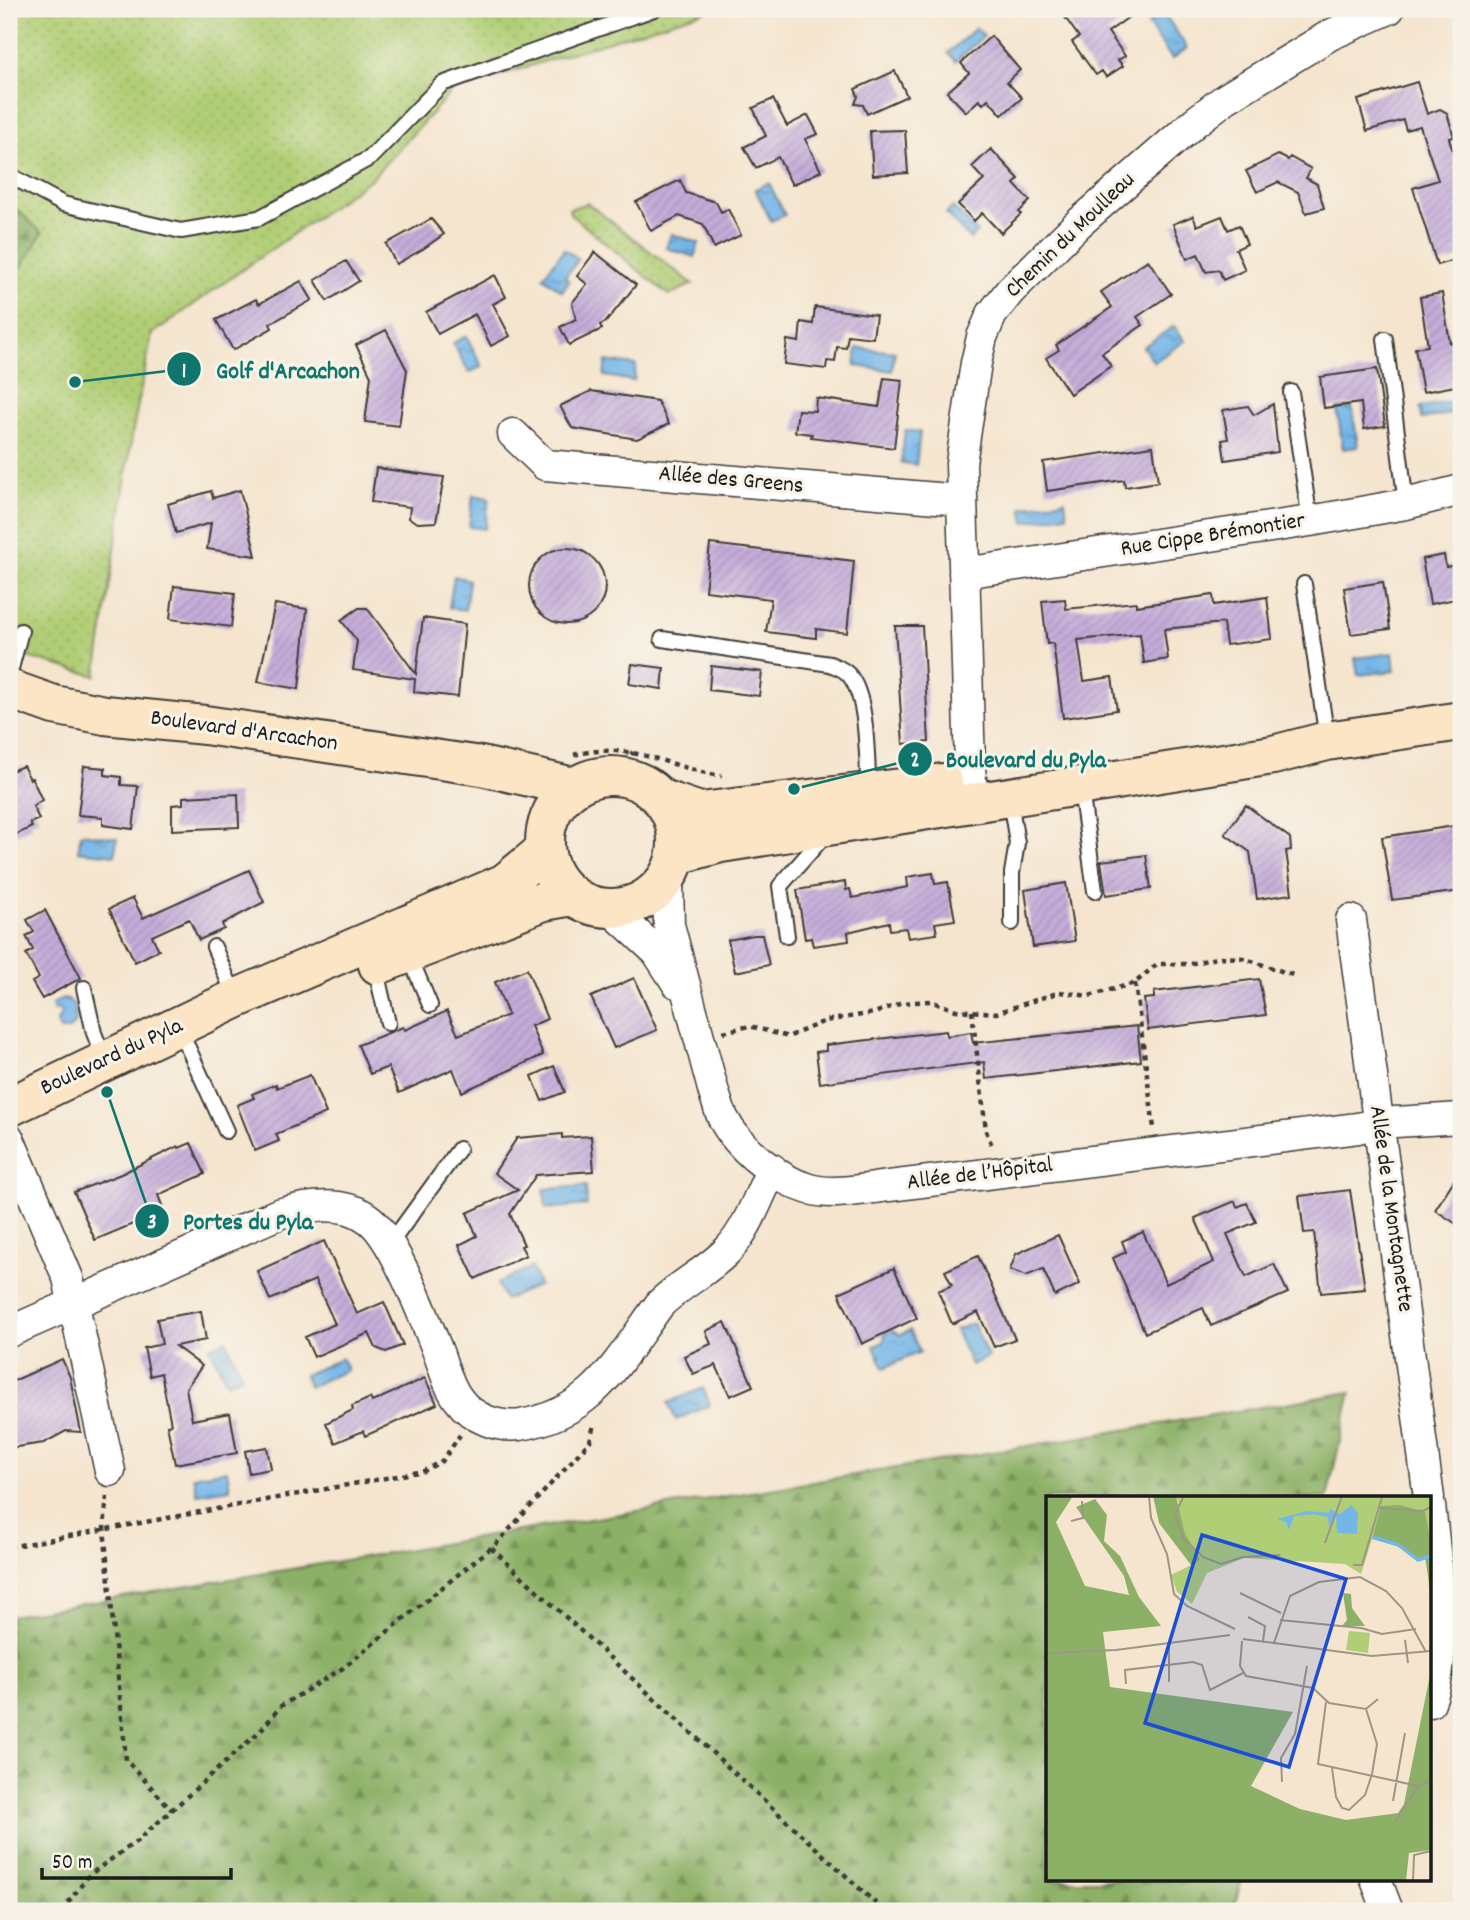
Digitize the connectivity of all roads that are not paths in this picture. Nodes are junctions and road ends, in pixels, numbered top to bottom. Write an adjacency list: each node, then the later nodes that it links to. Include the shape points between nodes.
1 (654, 9): 3 (lane, via 442,83 370,159 259,218 181,231 63,204)
2 (1390, 9): 8 (street, Chemin du Moulleau, via 1330,35 1225,99 1078,225 1010,291 982,337 961,463)
3 (9, 175)
4 (1385, 339): 9 (lane)
5 (1291, 392): 10 (lane)
6 (513, 435): 8 (street, Allée des Greens, via 544,465)
7 (1461, 491): 9 (street, Rue Cippe Brémontier)
8 (961, 500): 11 (street, Chemin du Moulleau)
9 (1406, 504): 10 (street, Rue Cippe Brémontier)
10 (1310, 521): 11 (street, Rue Cippe Brémontier)
11 (964, 573): 22 (street, Chemin du Moulleau)
12 (1304, 584): 18 (lane)
13 (22, 631): 15 (lane)
14 (662, 639): 24 (lane, via 842,669 851,677 860,703)
15 (9, 676)
16 (9, 688): 19 (main road, Boulevard d'Arcachon, via 54,705 105,715 205,725)
17 (1461, 721): 18 (main road)
18 (1327, 741): 21 (main road, via 1273,755); 22 (main road, via 1270,740)
19 (481, 766): 20 (main road, Boulevard d'Arcachon); 26 (main road, Boulevard d'Arcachon, via 516,789 531,806)
20 (572, 771): 23 (main road, via 591,779 622,764 630,778); 26 (main road)
21 (1080, 787): 22 (main road); 28 (lane)
22 (985, 794): 24 (main road); 32 (lane, via 1017,843)
23 (662, 799): 24 (main road, via 700,812); 27 (main road, via 676,825)
24 (871, 806): 25 (main road)
25 (833, 826): 27 (main road, via 721,844); 33 (lane, via 780,886)
26 (545, 841): 29 (main road, via 553,874); 35 (main road, Boulevard du Pyla, via 505,883)
27 (672, 866): 30 (main road, via 652,894 631,905); 39 (street, Allée de l’Hôpital, via 669,925)
28 (1096, 891)
29 (573, 896): 30 (main road); 35 (main road, Boulevard du Pyla)
30 (609, 908): 39 (street, Allée de l’Hôpital, via 657,953)
31 (1351, 920): 45 (street, Allée de la Montagnette)
32 (1012, 923)
33 (787, 936)
34 (214, 947): 38 (lane)
35 (393, 949): 37 (lane); 38 (main road, Boulevard du Pyla); 40 (lane)
36 (84, 988): 42 (lane)
37 (430, 1005)
38 (239, 1008): 41 (main road, Boulevard du Pyla); 42 (main road, Boulevard du Pyla)
39 (691, 1008): 49 (street, Allée de l’Hôpital, via 724,1119 744,1146)
40 (388, 1023)
41 (184, 1039): 43 (main road, Boulevard du Pyla); 46 (lane)
42 (106, 1061): 43 (main road, Boulevard du Pyla)
43 (14, 1104)
44 (1461, 1118): 45 (street, Allée de l’Hôpital)
45 (1378, 1124): 49 (street, Allée de l’Hôpital, via 836,1192 810,1190); 54 (street, Allée de la Montagnette)
46 (226, 1132)
47 (9, 1139): 51 (street)
48 (459, 1149): 50 (lane)
49 (772, 1169): 50 (street, via 736,1241 660,1304 594,1392 569,1409 525,1424 503,1425 465,1408 451,1387)
50 (390, 1244): 51 (street, via 374,1223 355,1211 298,1208)
51 (75, 1303): 52 (street); 53 (street)
52 (9, 1332)
53 (110, 1471)
54 (1429, 1496)
55 (1432, 1524): 56 (street, via 1440,1596 1439,1654)
56 (1432, 1696)
57 (1377, 1882): 58 (street)
58 (1388, 1911)

